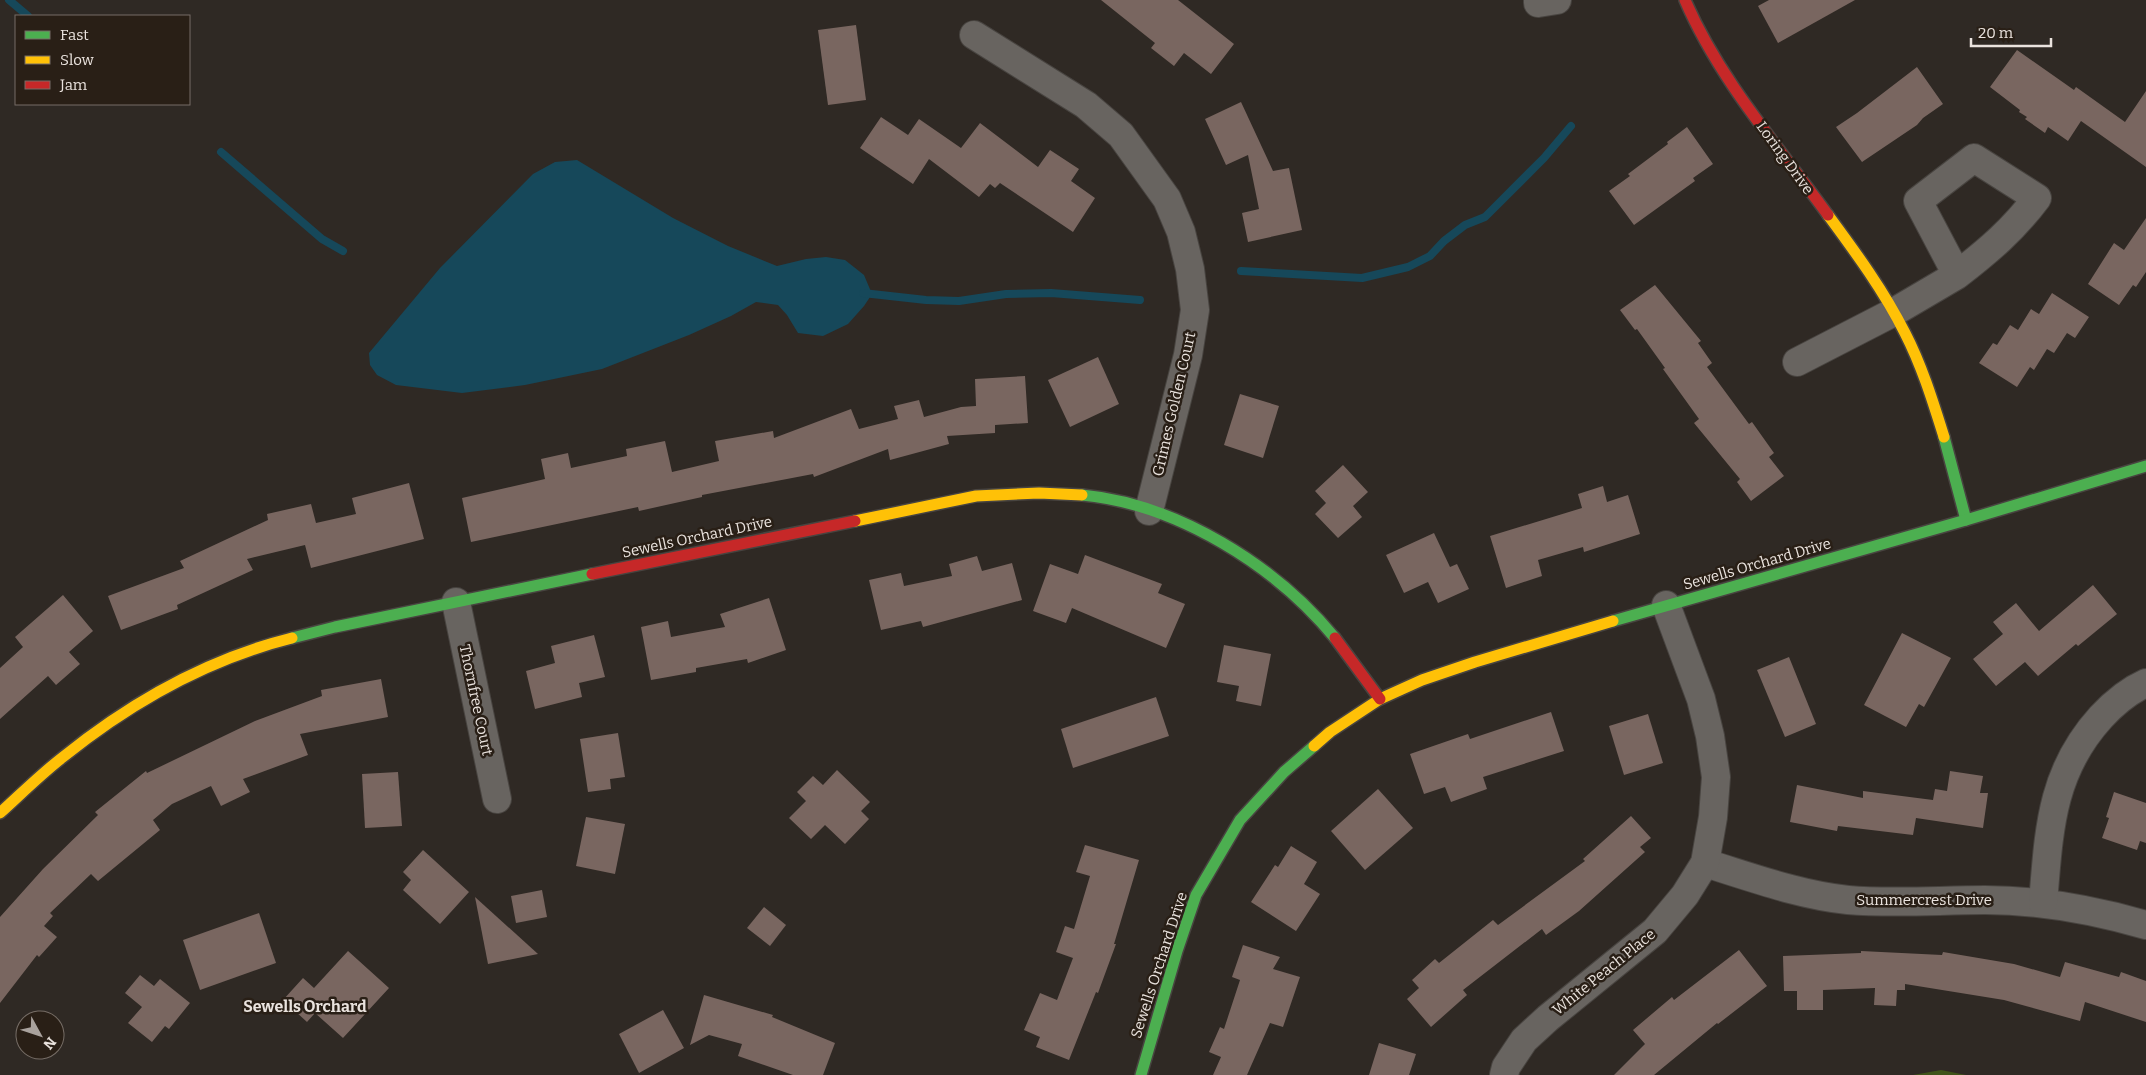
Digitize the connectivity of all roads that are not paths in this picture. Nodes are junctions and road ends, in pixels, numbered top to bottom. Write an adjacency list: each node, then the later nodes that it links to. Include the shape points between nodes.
1 (1538, 0): 2 (street, via 1538,3)
2 (1557, 0)
3 (1685, 0): 6 (street, Loring Drive, via 1722,70)
4 (974, 35): 9 (street, Grimes Golden Court, via 1086,105 1121,135 1167,199 1181,232 1195,310 1188,355)
5 (1957, 275): 6 (street)
6 (1894, 312): 7 (street); 10 (street, Loring Drive, via 1938,417)
7 (1798, 362)
8 (2146, 466): 10 (street, Sewells Orchard Drive)
9 (1149, 511): 11 (street, Sewells Orchard Drive, via 1101,498 1069,494 976,496); 14 (street, Sewells Orchard Drive, via 1197,530 1245,556 1283,585 1328,629)
10 (1966, 520): 12 (street, Sewells Orchard Drive)
11 (456, 602): 15 (street, Thornfree Court); 16 (street, Sewells Orchard Drive, via 264,645 192,674 120,714 62,757)
12 (1666, 606): 14 (street, Sewells Orchard Drive, via 1475,662); 17 (street, White Peach Place, via 1701,699 1710,736 1716,777 1713,817)
13 (2146, 682): 18 (street, via 2113,704 2073,754 2050,821)
14 (1380, 699): 20 (street, Sewells Orchard Drive, via 1330,732 1284,772 1240,820 1196,895)
15 (497, 798)
16 (0, 813)
17 (1704, 863): 18 (street, Summercrest Drive, via 1803,892 1847,900); 21 (street, White Peach Place, via 1685,895 1656,931 1524,1040)
18 (2042, 903): 19 (street, Summercrest Drive)
19 (2146, 925)
20 (1141, 1075)
21 (1504, 1075)

